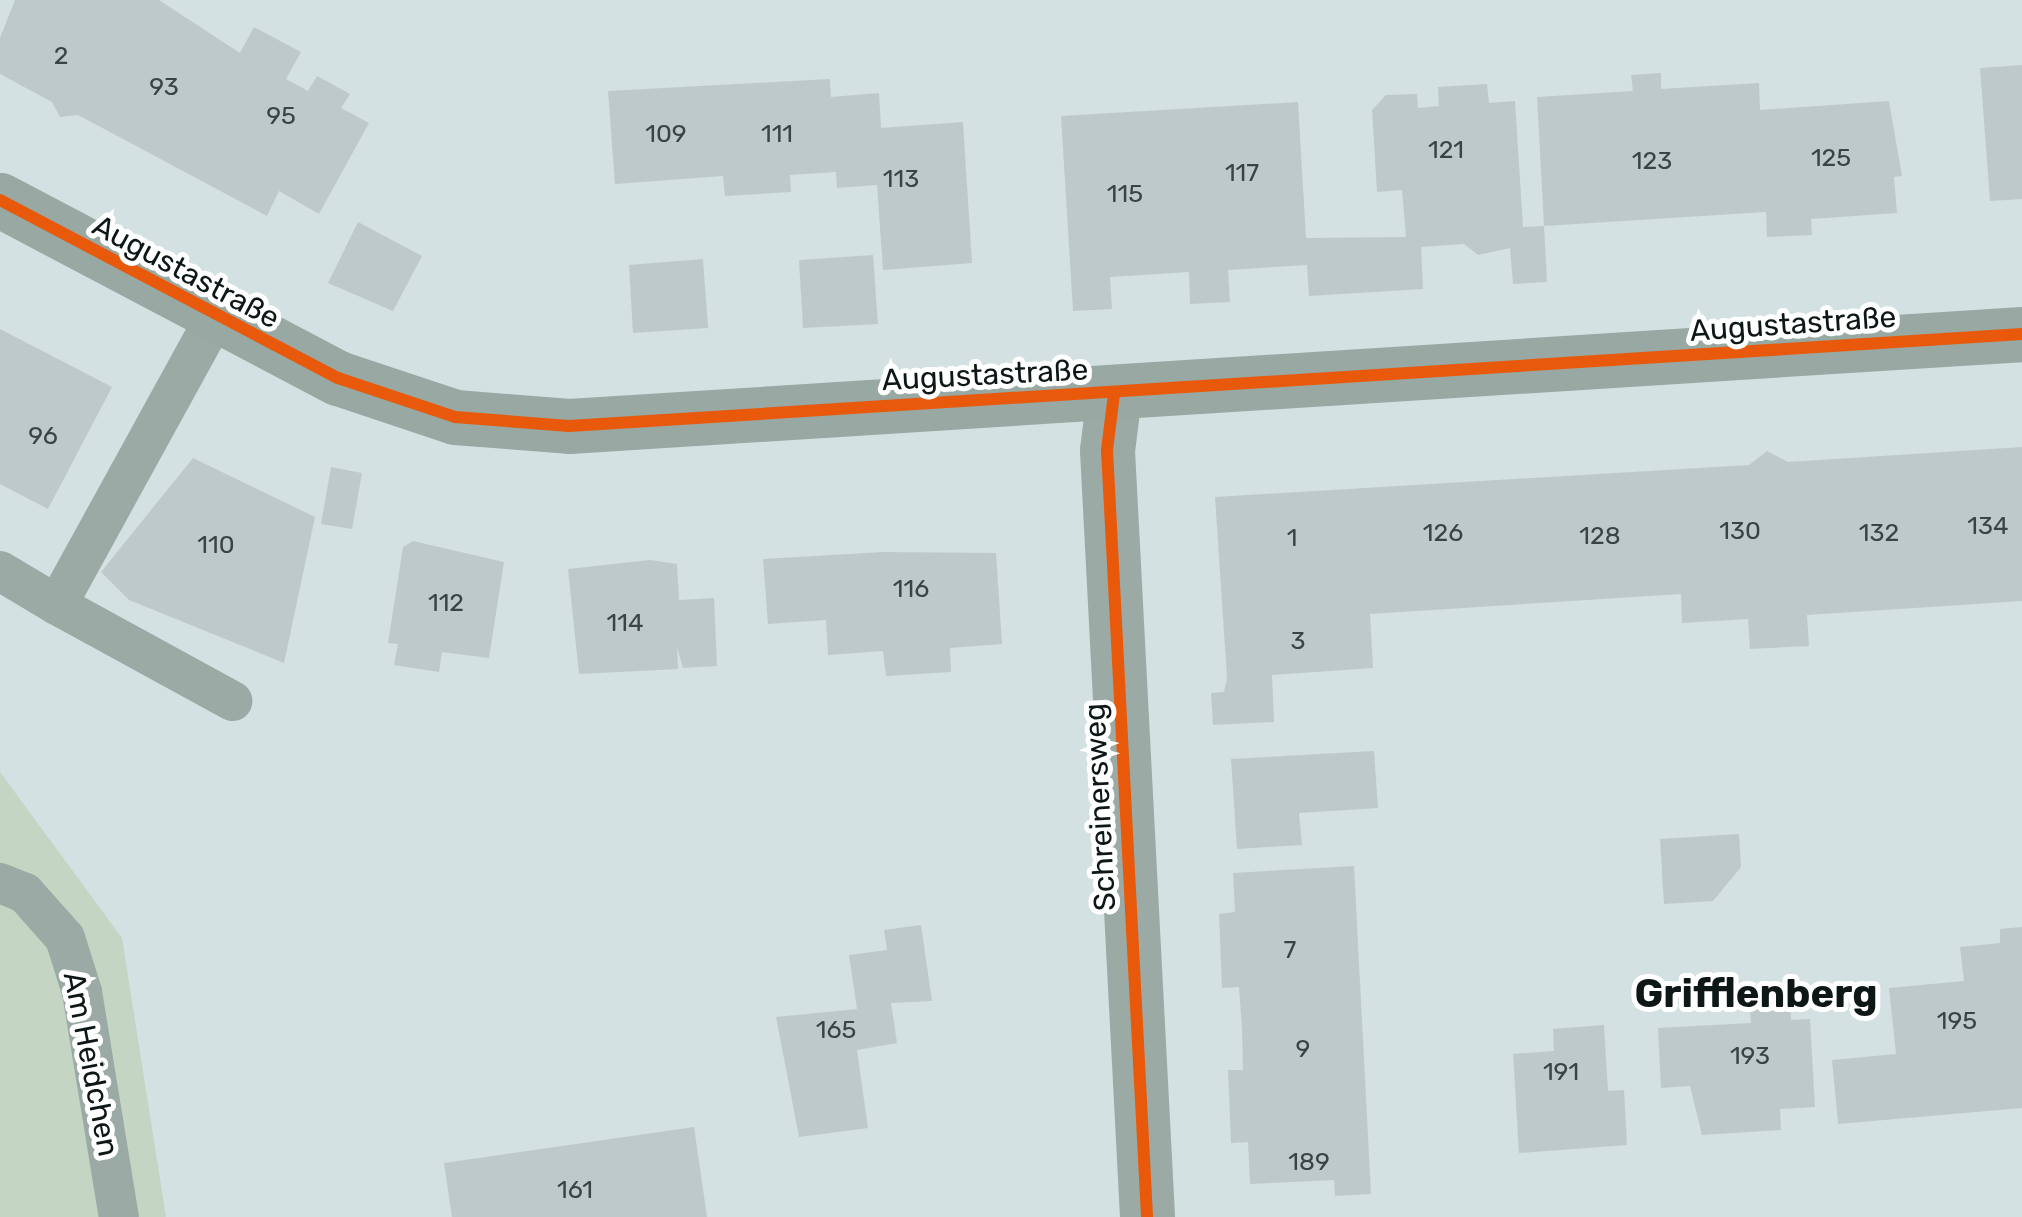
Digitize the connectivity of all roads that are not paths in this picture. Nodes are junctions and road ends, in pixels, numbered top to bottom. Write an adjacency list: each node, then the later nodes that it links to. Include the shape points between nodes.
1 (0, 200): 2 (street, Augustastraße)
2 (214, 319): 4 (street, Augustastraße, via 338,378 474,419 569,426); 6 (lane)
3 (2022, 334): 4 (street, Augustastraße)
4 (1114, 394): 10 (street, Schreinersweg, via 1107,450)
5 (0, 571): 6 (lane)
6 (57, 606): 7 (lane)
7 (232, 701)
8 (0, 884): 9 (lane, Am Heidchen, via 25,893 64,938 82,992)
9 (118, 1217)
10 (1147, 1217)

